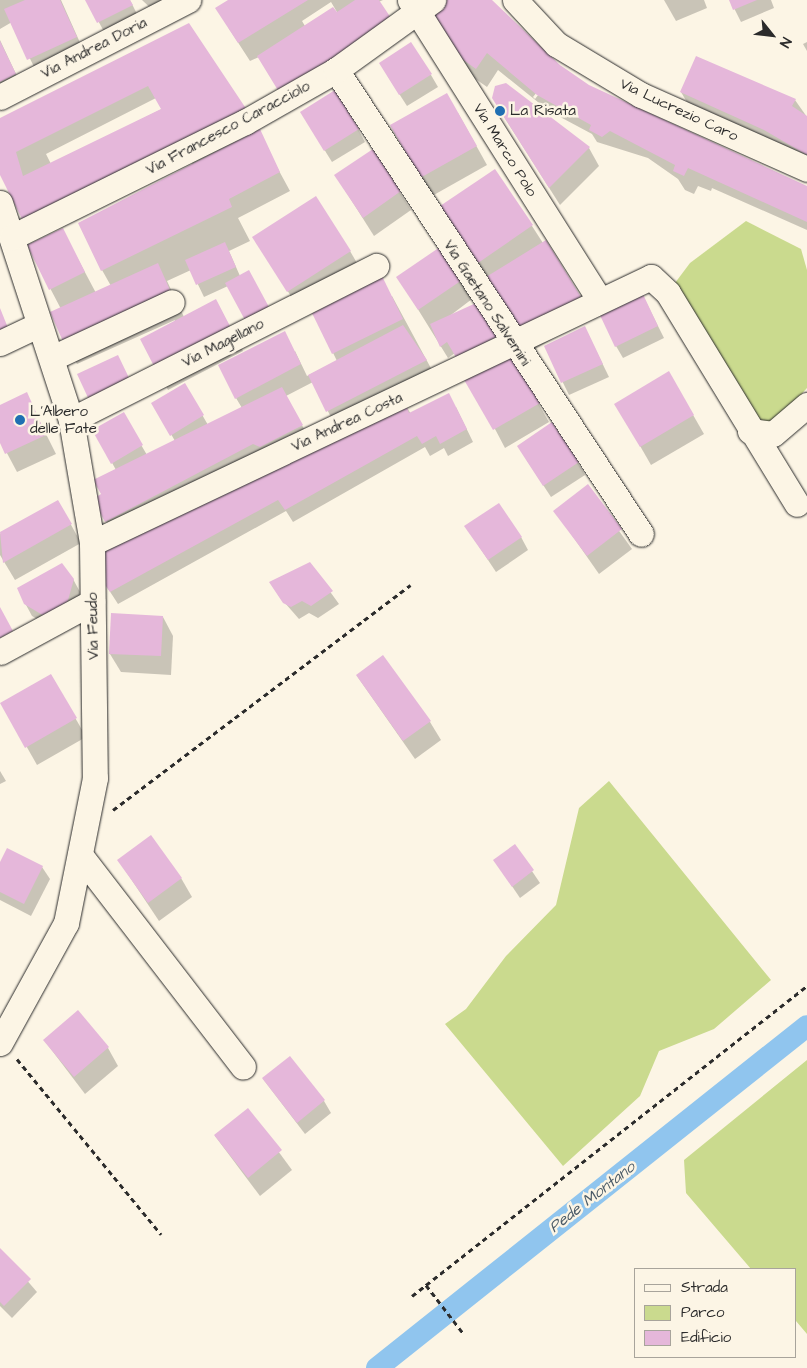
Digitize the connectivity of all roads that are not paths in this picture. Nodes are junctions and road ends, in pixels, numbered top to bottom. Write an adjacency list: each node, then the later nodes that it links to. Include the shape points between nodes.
1 (188, 0): 5 (street, Via Andrea Doria)
2 (515, 0): 6 (street, Via Lucrezio Caro, via 556,44 641,95)
3 (420, 4): 4 (street, Via Francesco Caracciolo); 10 (street, Via Marco Polo)
4 (336, 70): 8 (street, Via Francesco Caracciolo, via 245,122); 14 (street, Via Gaetano Salvemini)
5 (0, 97)
6 (807, 169)
7 (0, 203): 8 (street, Via Feudo)
8 (8, 242): 12 (street, Via Feudo)
9 (376, 266): 17 (street, Via Magellano)
10 (600, 300): 14 (street, Via Andrea Costa); 18 (street, Via Andrea Costa, via 651,277 668,292)
11 (172, 302): 15 (street)
12 (38, 324): 13 (street); 15 (street, Via Feudo)
13 (0, 343)
14 (513, 343): 20 (street, Via Gaetano Salvemini); 21 (street, Via Andrea Costa)
15 (52, 358): 17 (street, Via Feudo)
16 (807, 405): 18 (street, via 773,434)
17 (72, 420): 21 (street, Via Feudo)
18 (750, 431): 19 (street)
19 (797, 504)
20 (641, 534)
21 (92, 543): 22 (street, Via Feudo)
22 (92, 602): 23 (street); 24 (street, Via Feudo, via 95,778)
23 (0, 652)
24 (80, 855): 25 (street, Via Feudo, via 66,923); 26 (street)
25 (1, 1042)
26 (243, 1068)

